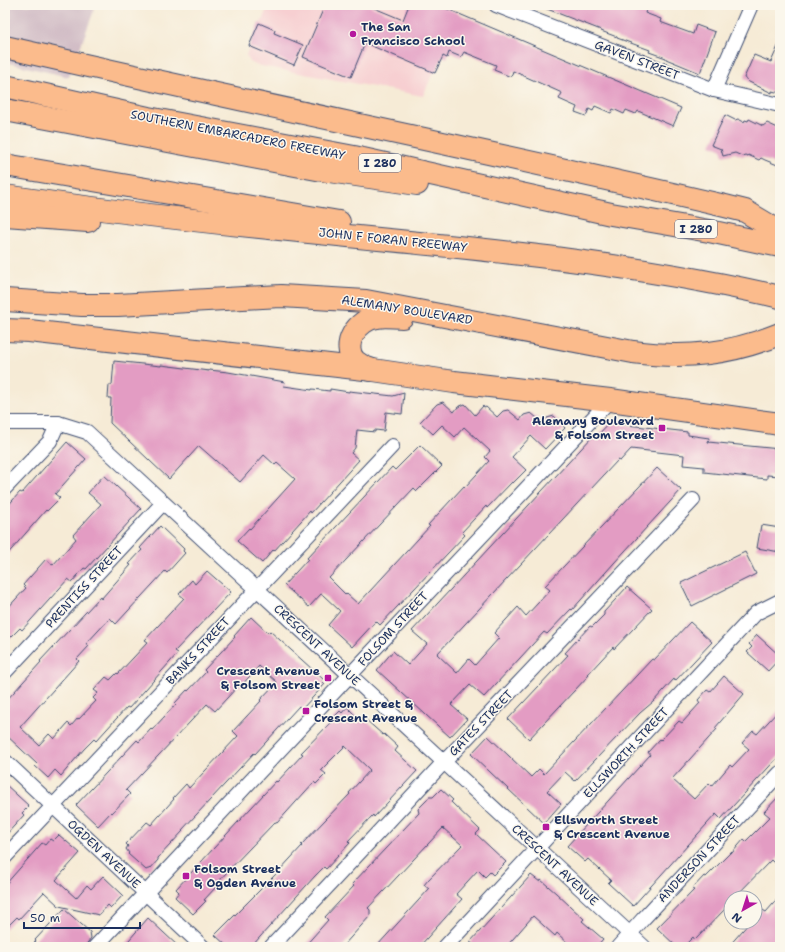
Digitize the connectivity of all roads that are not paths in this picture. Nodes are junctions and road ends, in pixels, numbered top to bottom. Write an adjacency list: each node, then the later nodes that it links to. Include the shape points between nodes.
1 (496, 5): 5 (street, GAVEN STREET)
2 (751, 5): 5 (street)
3 (5, 47): 12 (main road, via 725,206 745,211)
4 (5, 86): 8 (main road, SOUTHERN EMBARCADERO FREEWAY)
5 (714, 90): 6 (street, GAVEN STREET)
6 (780, 105)
7 (5, 110): 8 (main road)
8 (146, 127): 14 (main road, I 280, via 355,175 611,214)
9 (5, 165): 15 (main road)
10 (5, 196): 13 (main road, JOHN F FORAN FREEWAY, via 180,219)
11 (5, 215): 13 (main road)
12 (780, 232)
13 (349, 236): 15 (main road, JOHN F FORAN FREEWAY)
14 (780, 246)
15 (554, 258): 16 (main road, JOHN F FORAN FREEWAY, via 689,278)
16 (780, 297)
17 (5, 300): 18 (main road, ALEMANY BOULEVARD, via 118,305 281,296 366,301)
18 (467, 320): 21 (main road, ALEMANY BOULEVARD, via 660,355 716,353); 23 (main road, via 376,316 365,321 355,329 350,341 350,352 355,361)
19 (5, 330): 20 (main road)
20 (29, 331): 22 (main road); 23 (main road)
21 (780, 334)
22 (5, 337)
23 (373, 370): 24 (main road)
24 (610, 400): 27 (main road); 35 (street, FOLSOM STREET)
25 (5, 423): 26 (street, CRESCENT AVENUE)
26 (58, 423): 29 (street, via 50,441); 31 (street, CRESCENT AVENUE, via 87,432)
27 (780, 424)
28 (392, 446): 32 (street, BANKS STREET)
29 (5, 488)
30 (693, 500): 37 (street, GATES STREET)
31 (163, 503): 32 (street, CRESCENT AVENUE); 34 (street, PRENTISS STREET)
32 (256, 589): 35 (street, CRESCENT AVENUE); 39 (street, BANKS STREET)
33 (780, 601): 40 (street, ELLSWORTH STREET, via 756,613)
34 (5, 672)
35 (350, 675): 37 (street, CRESCENT AVENUE); 42 (street, FOLSOM STREET)
36 (5, 761): 39 (street, OGDEN AVENUE)
37 (444, 762): 40 (street, CRESCENT AVENUE); 46 (street, GATES STREET)
38 (780, 773): 43 (street, ANDERSON STREET)
39 (53, 806): 41 (street, BANKS STREET); 42 (street, OGDEN AVENUE)
40 (537, 848): 43 (street, CRESCENT AVENUE); 47 (street, ELLSWORTH STREET)
41 (5, 857)
42 (146, 893): 44 (street, FOLSOM STREET); 45 (street, OGDEN AVENUE)
43 (630, 934): 48 (street, ANDERSON STREET); 49 (street, CRESCENT AVENUE)
44 (95, 947)
45 (204, 947)
46 (271, 947)
47 (445, 947)
48 (618, 947)
49 (644, 947)

